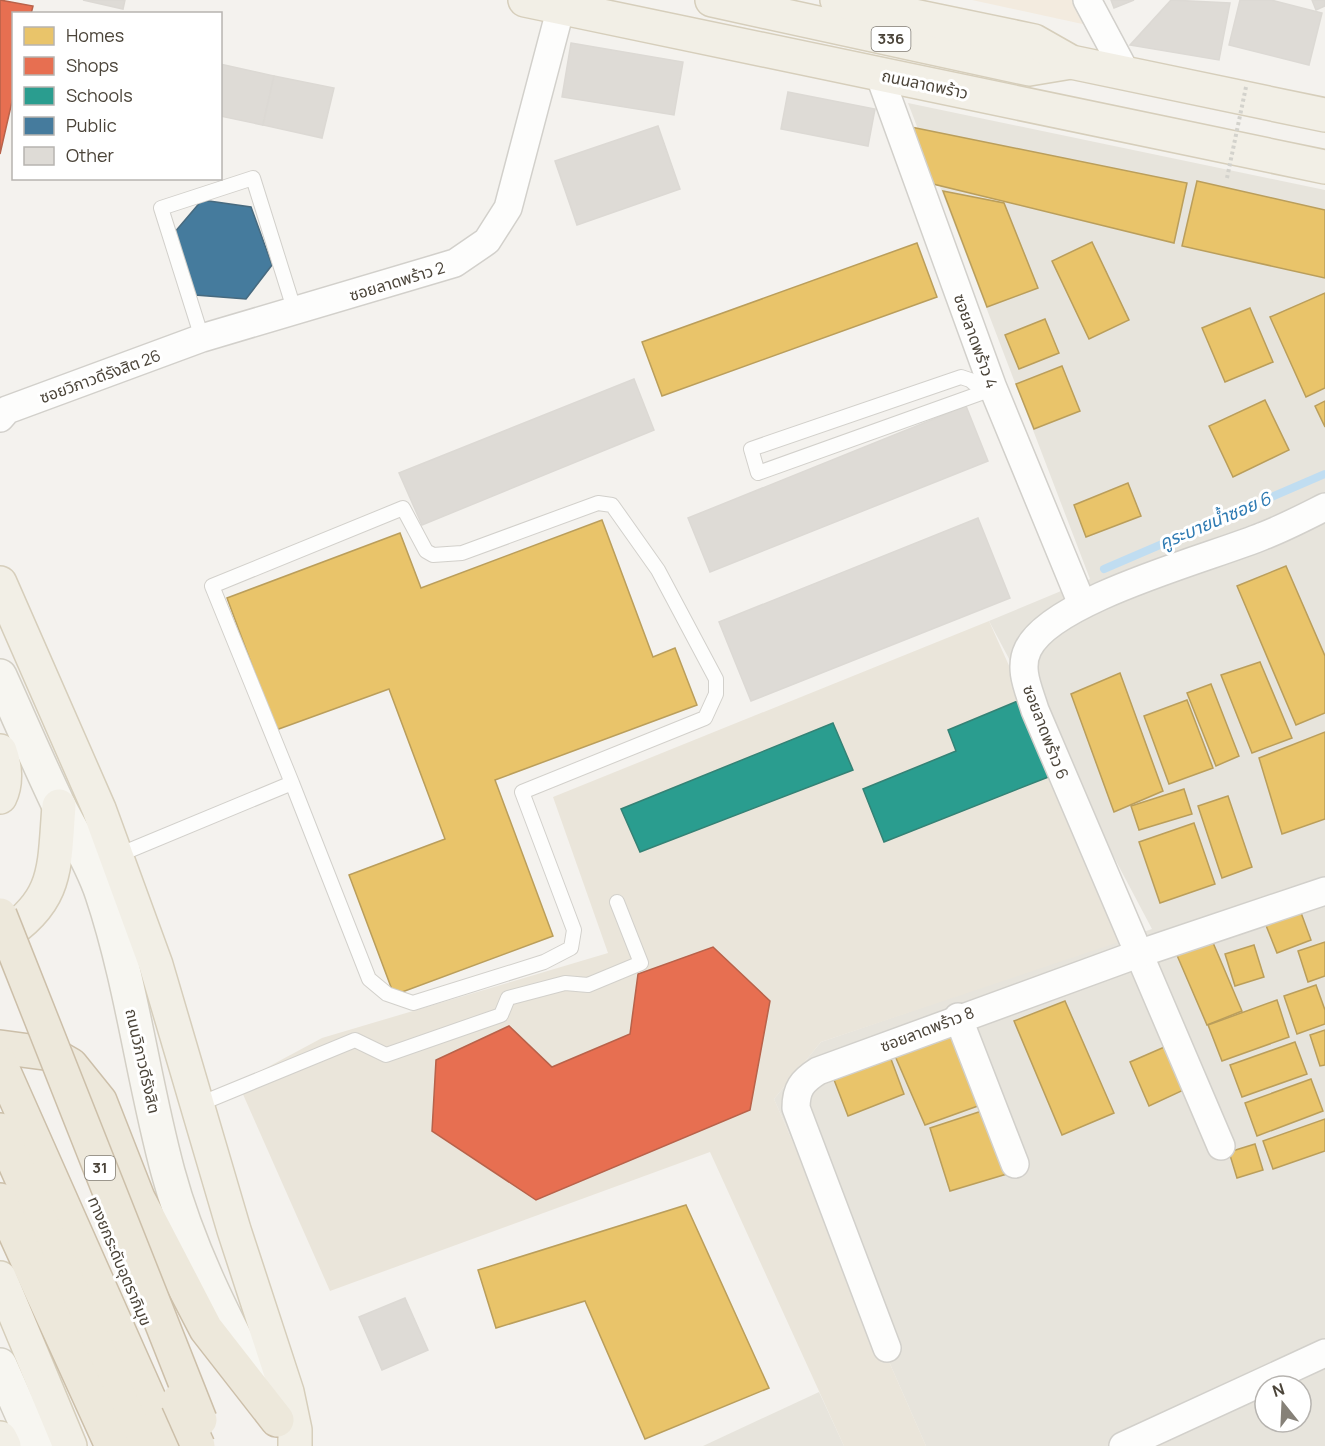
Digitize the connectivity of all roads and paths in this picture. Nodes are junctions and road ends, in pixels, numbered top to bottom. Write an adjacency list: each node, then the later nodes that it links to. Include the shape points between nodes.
1 (525, 0): 5 (main road, ถนนลาดพร้าว)
2 (712, 0): 6 (main road, 336, via 1029,69)
3 (837, 0): 6 (main road, via 1034,41)
4 (1087, 0): 7 (street)
5 (561, 8): 8 (main road, ถนนลาดพร้าว); 13 (street, ซอยลาดพร้าว 2, via 508,208 487,241 454,263)
6 (1071, 62): 7 (main road)
7 (1126, 73): 10 (main road)
8 (879, 74): 11 (main road, ถนนลาดพร้าว); 15 (street, ซอยลาดพร้าว 4)
9 (1245, 87): 12 (path, bridge)
10 (1325, 114)
11 (1325, 167)
12 (1227, 178)
13 (295, 312): 14 (street, ซอยลาดพร้าว 2); 14 (lane, via 253,178 161,208)
14 (202, 338): 16 (street, ซอยวิภาวดีรังสิต 26, via 7,410)
15 (988, 390): 15 (lane, via 759,473 751,449 961,377); 19 (street, ซอยลาดพร้าว 4)
16 (0, 418)
17 (1325, 507): 19 (street, ซอยลาดพร้าว 6, via 1265,536)
18 (0, 582): 25 (main road)
19 (1082, 604): 30 (street, ซอยลาดพร้าว 6, via 1045,629 1028,648 1023,670 1035,710)
20 (0, 676): 24 (main road, ถนนวิภาวดีรังสิต)
21 (0, 751): 23 (main road, via 4,765)
22 (292, 783): 22 (lane, via 212,586 403,508 426,551 443,555 462,553 598,502 612,505 658,570 716,679 716,694 705,718 522,792 574,930 571,948 544,962 413,1003 387,994 369,979); 25 (lane)
23 (0, 797)
24 (59, 806): 29 (main road, via 54,875 35,909); 45 (main road, ถนนวิภาวดีรังสิต, via 82,845 101,893 184,1226 209,1286)
25 (116, 856): 35 (main road, via 156,965)
26 (1325, 891): 30 (street, ซอยลาดพร้าว 8)
27 (617, 902): 35 (lane, via 641,963 588,986 565,983 508,999 501,1015 386,1054 355,1040)
28 (0, 915): 44 (highway, 31, bridge)
29 (0, 938)
30 (1138, 954): 32 (street, ซอยลาดพร้าว 8); 37 (street, ซอยลาดพร้าว 6)
31 (0, 976): 44 (highway, ทางยกระดับอุตราภิมุข / 31, bridge)
32 (958, 1017): 38 (street); 41 (street, ซอยลาดพร้าว 8, via 818,1071 802,1081 796,1096 800,1119)
33 (0, 1047): 45 (highway, via 52,1054 70,1065 100,1101 138,1198 206,1329)
34 (0, 1064): 52 (highway, ทางยกระดับอุตราภิมุข)
35 (197, 1105): 45 (main road, via 286,1392 295,1430)
36 (0, 1130): 51 (highway)
37 (1221, 1146)
38 (1015, 1164)
39 (0, 1200): 50 (highway)
40 (0, 1278): 49 (main road)
41 (887, 1348)
42 (1325, 1353): 53 (street)
43 (0, 1365): 48 (main road)
44 (203, 1437)
45 (286, 1437)
46 (0, 1438): 47 (main road)
47 (4, 1446)
48 (36, 1446)
49 (70, 1446)
50 (112, 1446)
51 (141, 1446)
52 (170, 1446)
53 (1123, 1446)

